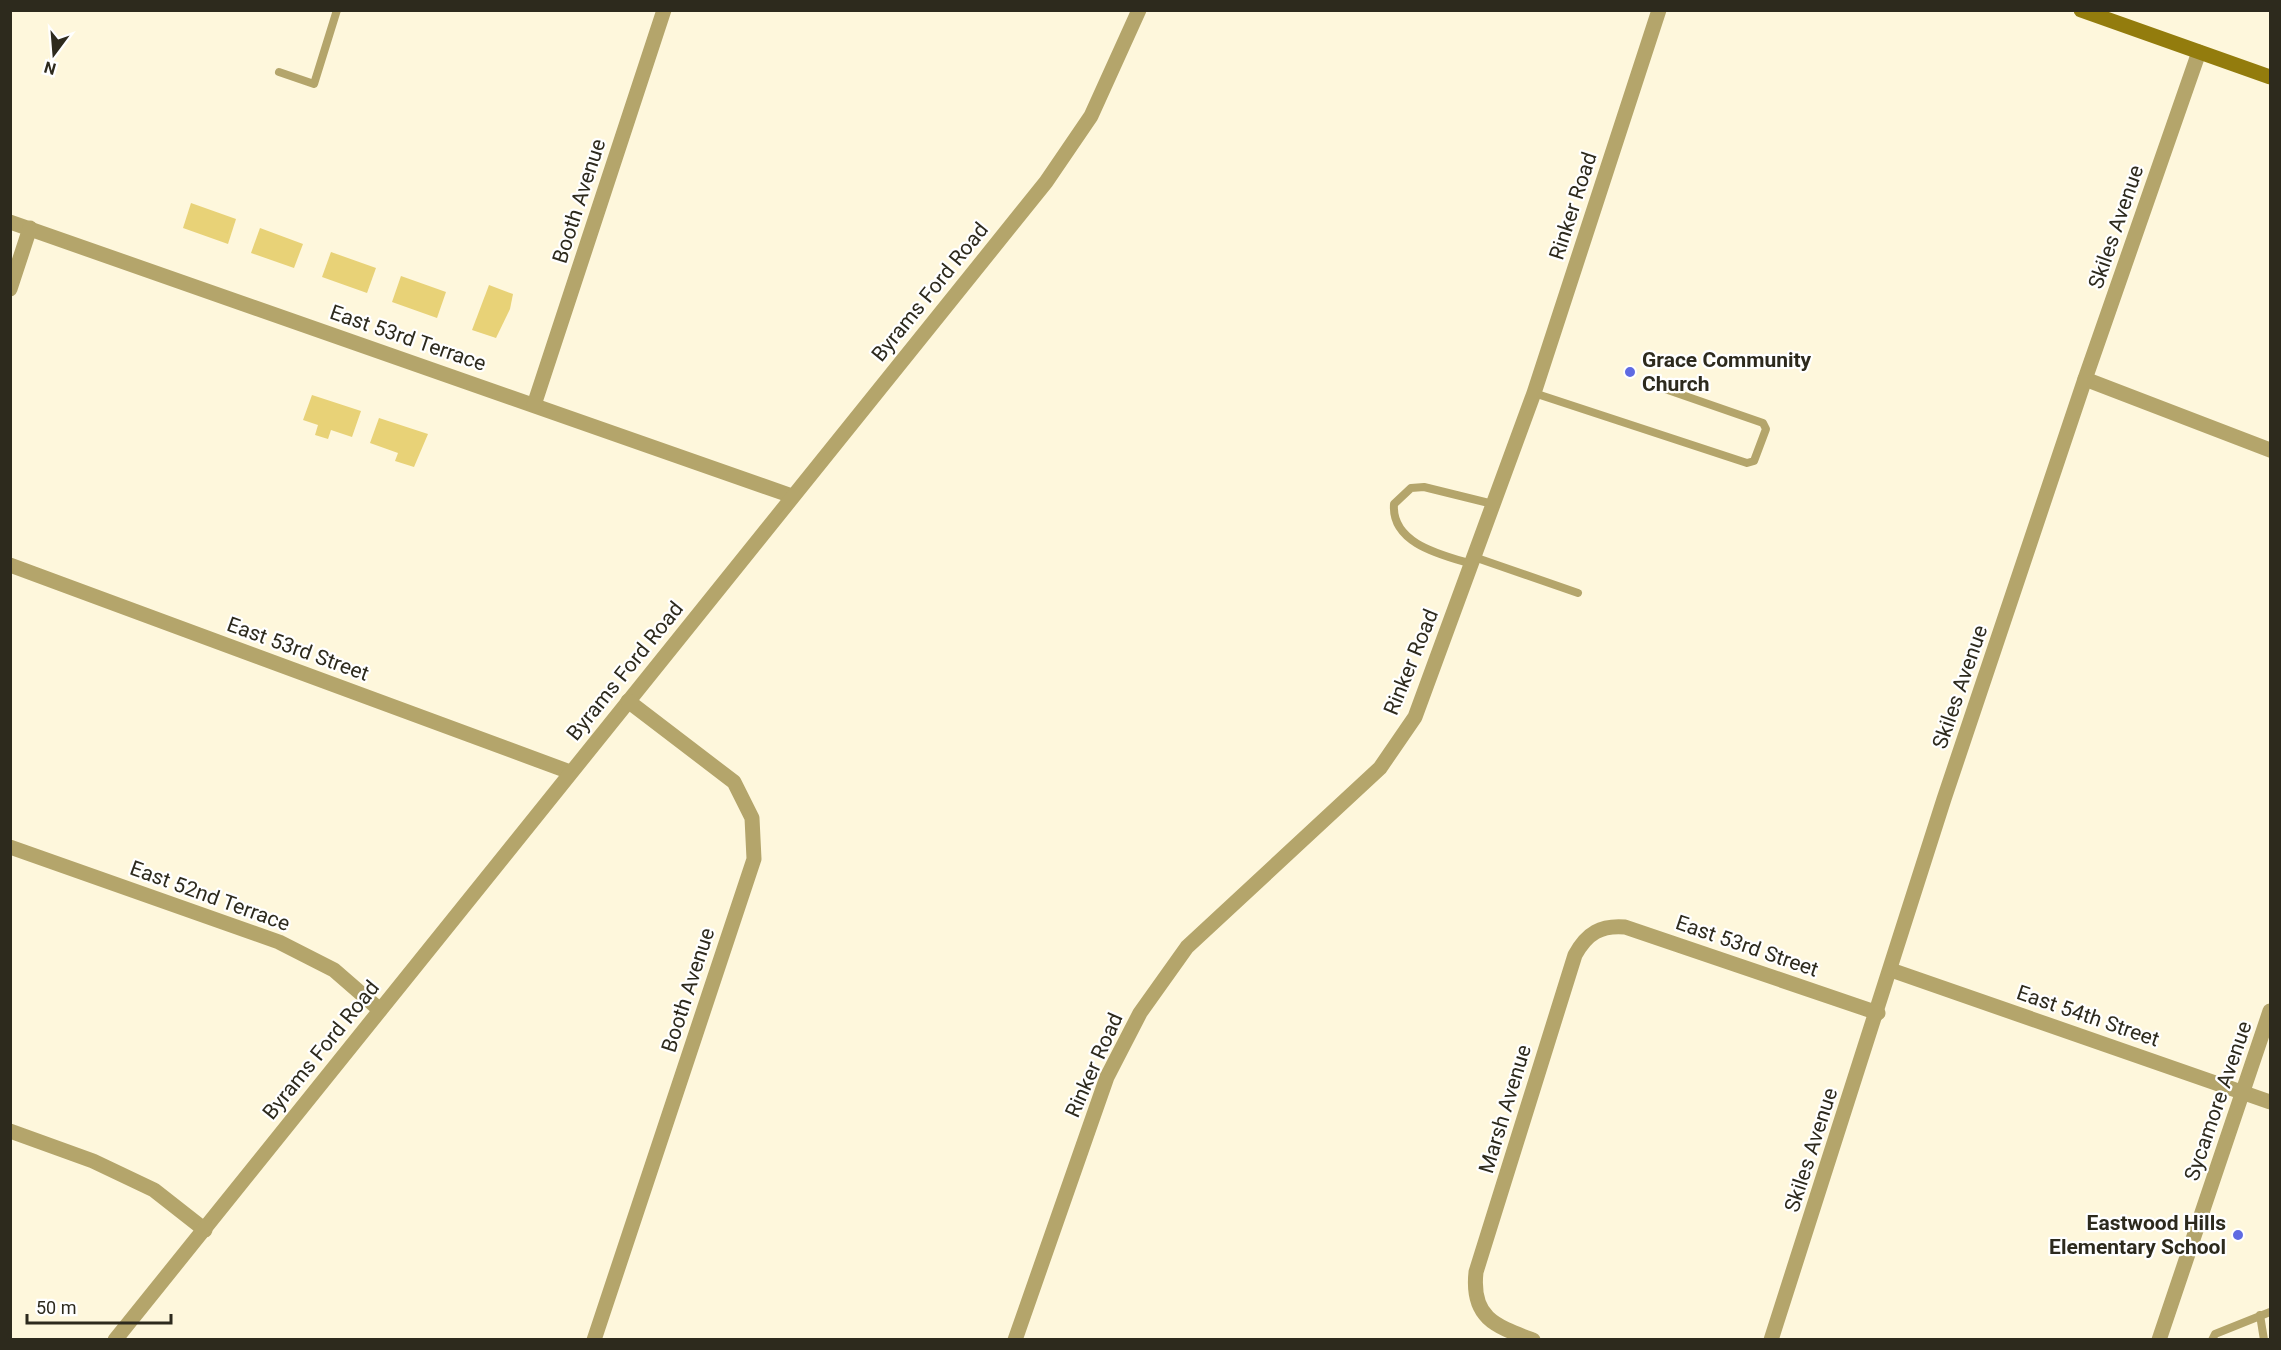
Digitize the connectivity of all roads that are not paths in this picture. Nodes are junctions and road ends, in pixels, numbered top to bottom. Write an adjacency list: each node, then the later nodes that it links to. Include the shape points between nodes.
1 (337, 10): 7 (lane, via 314,84)
2 (664, 10): 15 (street, Booth Avenue)
3 (1139, 10): 17 (street, Byrams Ford Road, via 1091,116 1046,182)
4 (1659, 10): 14 (street, Rinker Road)
5 (2080, 10): 6 (street)
6 (2199, 52): 8 (street); 12 (street, Skiles Avenue)
7 (279, 72)
8 (2271, 77)
9 (10, 222): 10 (street, East 53rd Terrace)
10 (30, 228): 11 (street); 15 (street, East 53rd Terrace)
11 (10, 289)
12 (2085, 380): 16 (street); 26 (street, Skiles Avenue, via 1944,799)
13 (1665, 389): 14 (lane, via 1763,423 1766,429 1754,461 1747,463)
14 (1534, 393): 18 (street, Rinker Road)
15 (534, 405): 17 (street, East 53rd Terrace)
16 (2271, 450)
17 (792, 496): 22 (street, Byrams Ford Road)
18 (1493, 504): 19 (street, Rinker Road); 19 (lane, via 1424,487 1411,488 1394,504 1394,513 1406,535 1436,553)
19 (1473, 560): 21 (lane); 38 (street, Rinker Road, via 1415,717 1380,768 1187,947 1140,1013 1107,1077)
20 (10, 565): 23 (street, East 53rd Street)
21 (1578, 593)
22 (628, 701): 23 (street, Byrams Ford Road); 37 (street, Booth Avenue, via 734,782 752,818 754,859)
23 (570, 772): 27 (street, Byrams Ford Road)
24 (10, 848): 27 (street, East 52nd Terrace, via 279,942 334,970)
25 (1602, 928): 29 (street, East 53rd Street, via 1626,927); 39 (street, Marsh Avenue, via 1582,941 1575,955 1479,1261 1474,1289 1483,1313 1501,1328)
26 (1891, 970): 29 (street, Skiles Avenue); 30 (street, East 54th Street)
27 (380, 1010): 33 (street, Byrams Ford Road)
28 (2271, 1011): 30 (street, Sycamore Avenue)
29 (1878, 1013): 40 (street, Skiles Avenue)
30 (2244, 1092): 31 (street, East 54th Street); 41 (street, Sycamore Avenue)
31 (2271, 1102)
32 (10, 1131): 33 (street, via 93,1161 154,1191)
33 (205, 1230): 36 (street, Byrams Ford Road)
34 (2271, 1312): 35 (lane)
35 (2260, 1315): 42 (lane, via 2215,1334); 43 (lane)
36 (115, 1340)
37 (594, 1340)
38 (1015, 1340)
39 (1533, 1340)
40 (1772, 1340)
41 (2159, 1340)
42 (2212, 1340)
43 (2264, 1340)

